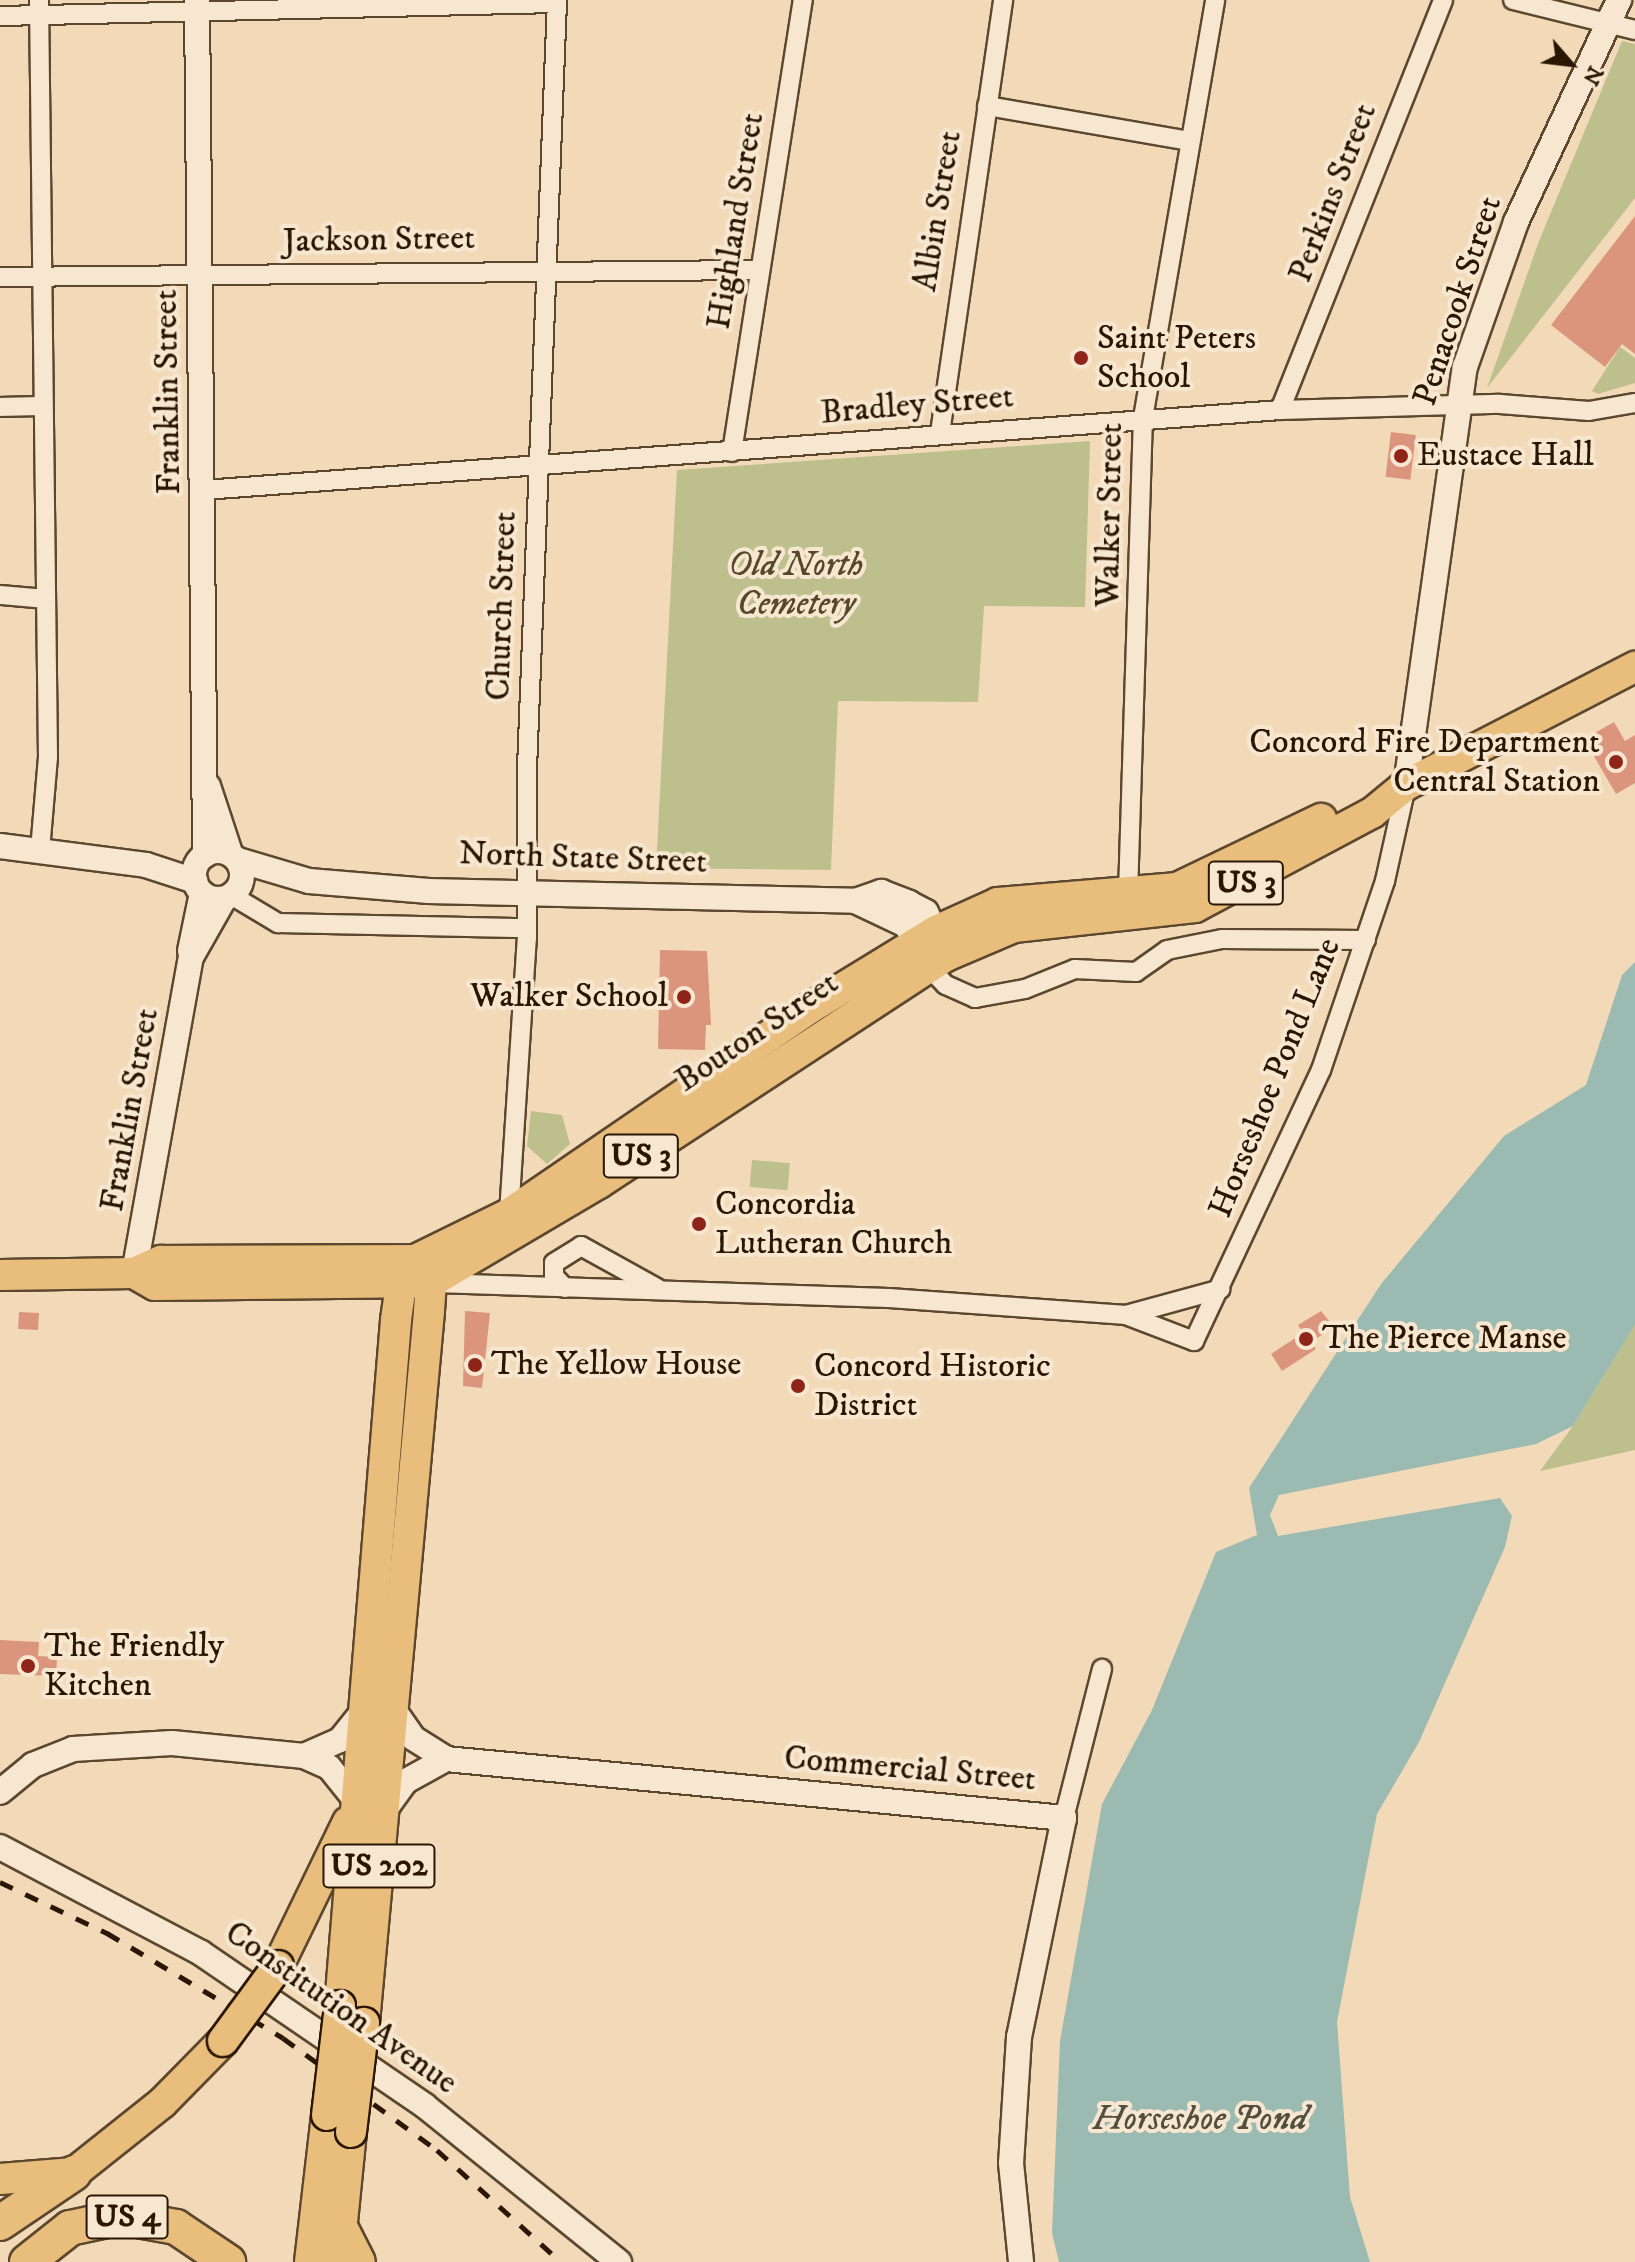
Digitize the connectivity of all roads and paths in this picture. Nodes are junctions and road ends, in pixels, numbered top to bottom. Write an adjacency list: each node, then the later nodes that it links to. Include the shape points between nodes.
1 (803, 0): 16 (street, Highland Street)
2 (1003, 0): 13 (street, Albin Street)
3 (1215, 0): 14 (street, Walker Street)
4 (1443, 0): 24 (street, Perkins Street)
5 (1513, 0): 11 (street)
6 (1619, 0): 11 (street, Penacook Street)
7 (556, 2): 8 (street); 15 (street, Church Street)
8 (197, 6): 9 (street); 17 (street, Franklin Street)
9 (39, 8): 10 (street); 18 (street)
10 (0, 16)
11 (1607, 24): 12 (street); 22 (street, Penacook Street, via 1516,222)
12 (1635, 30)
13 (987, 106): 14 (street); 26 (street, Albin Street)
14 (1190, 141): 25 (street, Walker Street)
15 (549, 270): 16 (street, Jackson Street); 17 (street, Jackson Street); 28 (street, Church Street)
16 (760, 270): 27 (street, Highland Street)
17 (200, 275): 18 (street, Jackson Street); 29 (street, Franklin Street)
18 (41, 276): 19 (street, Jackson Street); 21 (street)
19 (0, 277)
20 (1635, 403): 22 (street, Bradley Street, via 1589,411)
21 (43, 406): 23 (street); 31 (street)
22 (1456, 406): 24 (street, Bradley Street); 34 (street, Penacook Street)
23 (0, 407)
24 (1280, 410): 25 (street, Bradley Street)
25 (1143, 418): 26 (street, Bradley Street); 40 (street, Walker Street)
26 (940, 433): 27 (street, Bradley Street)
27 (732, 452): 28 (street, Bradley Street)
28 (539, 465): 29 (street, Bradley Street); 41 (street, Church Street)
29 (204, 490): 33 (street, Franklin Street)
30 (0, 595): 31 (street)
31 (46, 599): 36 (street, via 48,757)
32 (1635, 667): 34 (main road, US 3)
33 (207, 784): 37 (street, Franklin Street, via 222,812); 38 (street, Franklin Street)
34 (1406, 785): 40 (main road, US 3, via 1379,788 1177,888); 43 (street, Horseshoe Pond Lane); 44 (main road, US 3, via 1372,813 1195,907 1014,927)
35 (0, 846): 36 (street, North State Street)
36 (40, 850): 38 (street, North State Street)
37 (234, 857): 38 (street); 38 (street, Franklin Street); 39 (street, North State Street)
38 (214, 881): 39 (street, North State Street); 42 (street, via 278,923); 46 (street, Franklin Street, via 191,957)
39 (309, 881): 41 (street, North State Street)
40 (1128, 894): 44 (main road, US 3, via 998,903)
41 (526, 895): 42 (street, Church Street); 44 (street, North State Street, via 855,901 887,893 926,912)
42 (527, 928): 45 (street, Church Street)
43 (1366, 940): 44 (street, via 1222,939 1167,950 1136,972 1075,969 989,996 961,990); 50 (street, Horseshoe Pond Lane, via 1321,1070)
44 (932, 948): 45 (main road, Bouton Street / US 3); 48 (main road, Bouton Street / US 3, via 599,1183)
45 (509, 1214): 48 (main road, Bouton Street / US 3)
46 (134, 1273): 47 (main road, US 3); 48 (main road, US 3, via 155,1285)
47 (0, 1275)
48 (416, 1276): 49 (street); 54 (main road, US 202)
49 (565, 1288): 51 (street); 51 (street, via 554,1276 554,1263 581,1246)
50 (1221, 1289): 52 (street); 52 (street, Horseshoe Pond Lane, via 1194,1341)
51 (659, 1290): 52 (street)
52 (1126, 1315)
53 (1102, 1669): 59 (street)
54 (379, 1709): 55 (street, via 340,1740); 56 (street, Commercial Street); 58 (main road, US 202)
55 (304, 1756): 57 (street, via 172,1743 101,1745 52,1755); 58 (street, via 329,1767)
56 (446, 1759): 58 (street); 59 (street, Commercial Street)
57 (0, 1792)
58 (370, 1806): 61 (main road, US 202, bridge, via 340,2006); 61 (main road, US 202, bridge, via 364,2023); 62 (main road, bridge, via 278,1966 223,2041 162,2103)
59 (1064, 1818): 71 (street, Commercial Street, via 1019,2037 1011,2163)
60 (0, 1847): 70 (street, Constitution Avenue, via 201,1953 425,2106)
61 (339, 2124): 65 (main road, US 202); 68 (main road, US 202)
62 (74, 2173): 63 (main road); 64 (highway)
63 (0, 2179)
64 (0, 2223)
65 (340, 2246): 69 (highway)
66 (27, 2262): 67 (highway, US 4, via 70,2228 121,2217 176,2227)
67 (228, 2262)
68 (310, 2262)
69 (358, 2262)
70 (619, 2262)
71 (1021, 2262)

